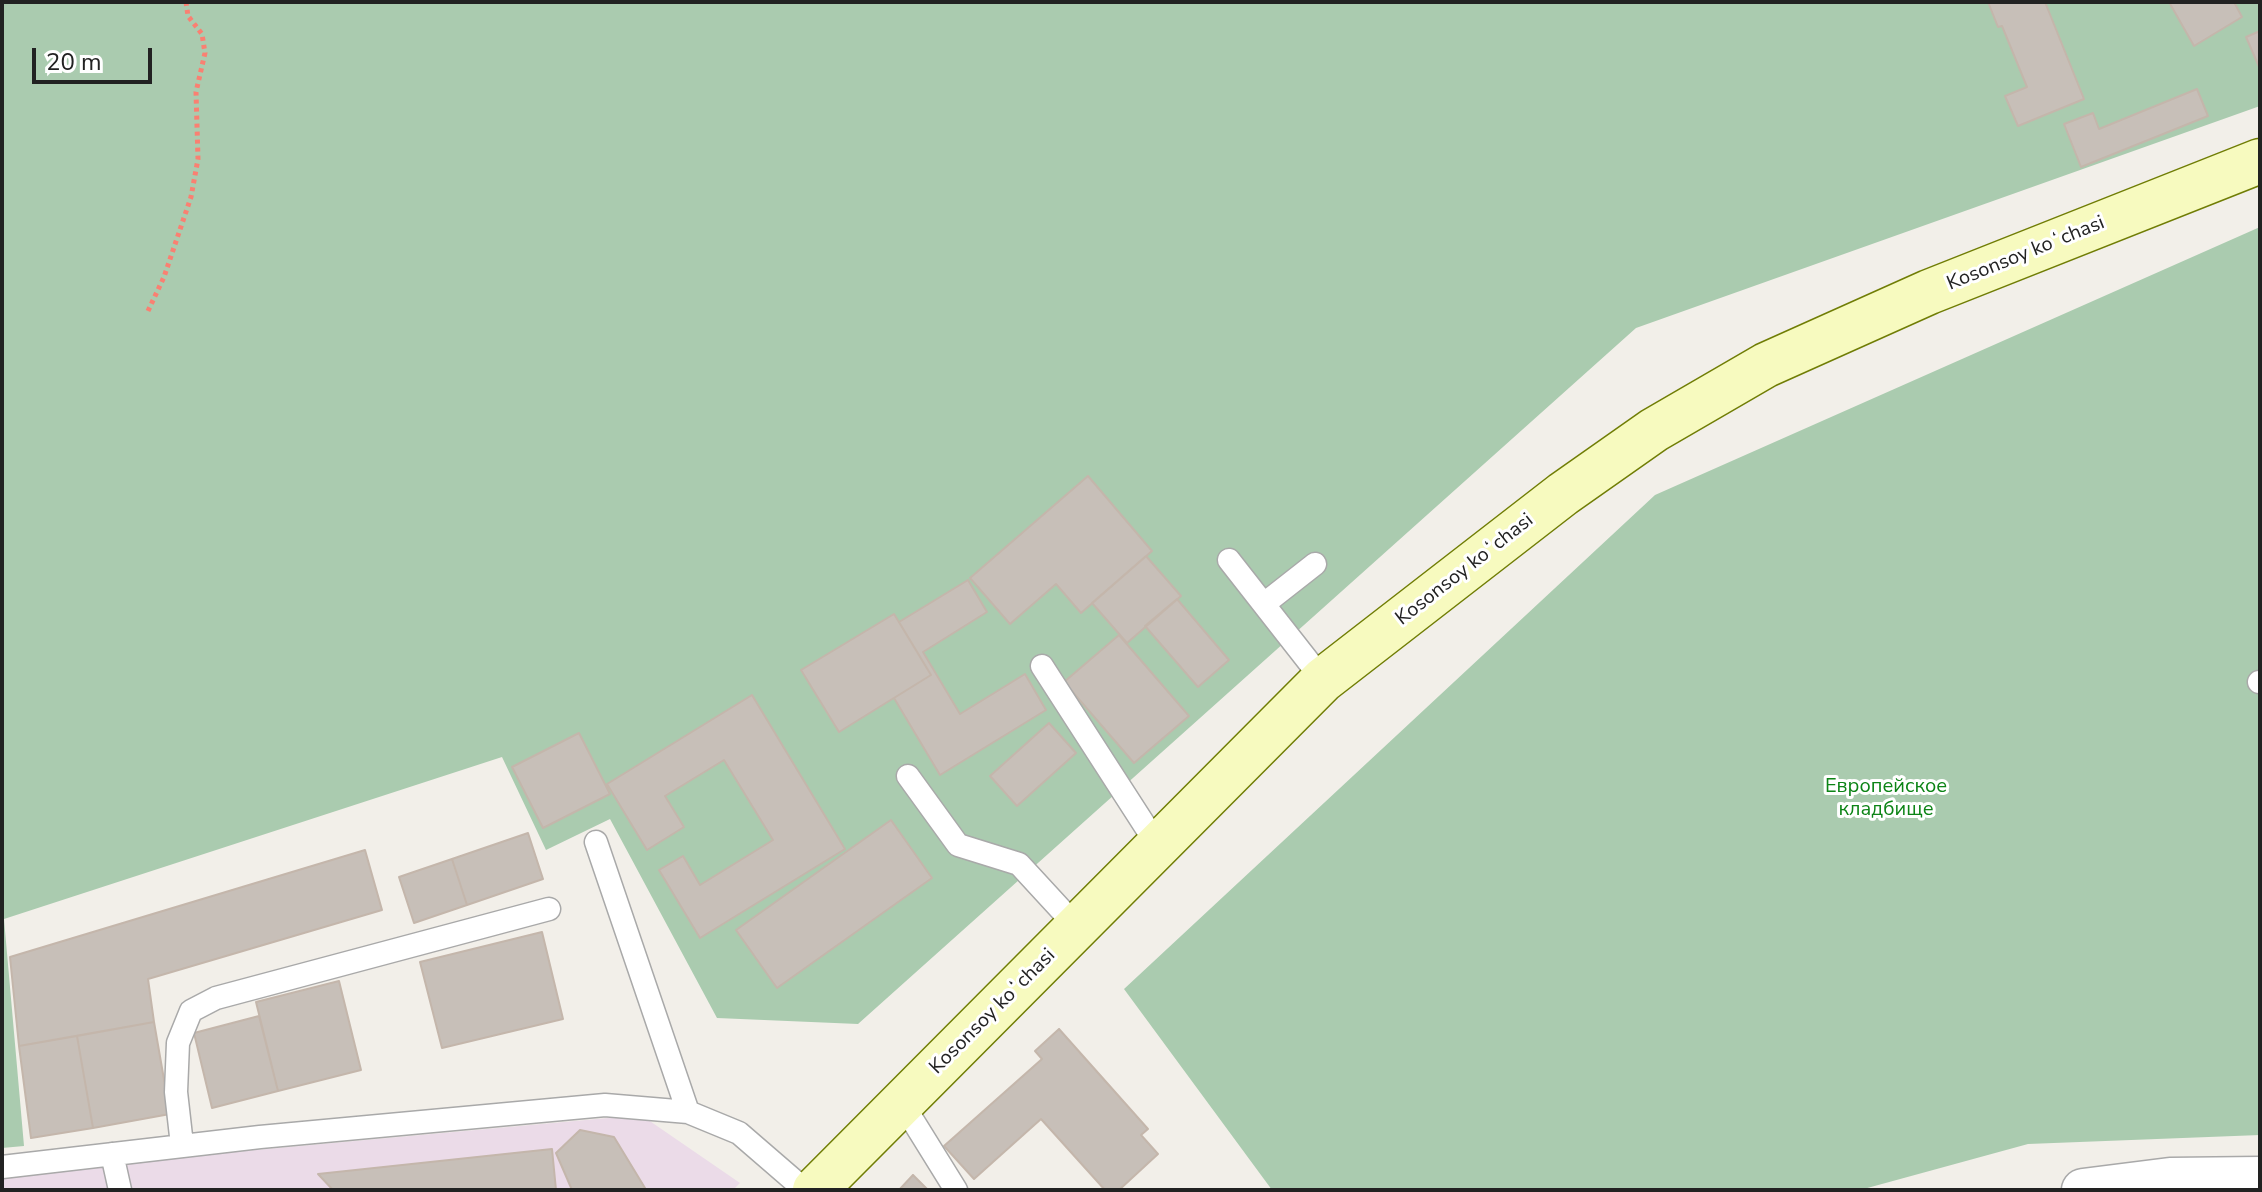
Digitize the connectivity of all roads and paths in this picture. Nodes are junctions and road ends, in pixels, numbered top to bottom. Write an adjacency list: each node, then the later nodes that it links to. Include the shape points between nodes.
1 (186, 2): 3 (path, via 205,53 196,92 198,159 191,197)
2 (2260, 161): 8 (main road, Kosonsoy koʻchasi, via 1929,292 1766,365 1654,430 1563,494)
3 (148, 311)
4 (1229, 560): 6 (lane)
5 (1315, 564): 6 (lane)
6 (1264, 604): 8 (lane)
7 (1042, 666): 11 (lane)
8 (1323, 680): 11 (main road, Kosonsoy koʻchasi)
9 (908, 776): 13 (lane, via 958,845 1019,864)
10 (596, 842): 15 (lane)
11 (1158, 846): 13 (main road, Kosonsoy koʻchasi)
12 (549, 909): 16 (lane, via 216,998 191,1011 178,1043)
13 (1077, 927): 14 (main road, Kosonsoy koʻchasi)
14 (902, 1103): 22 (main road, Kosonsoy koʻchasi); 23 (lane)
15 (688, 1112): 16 (lane, via 605,1105); 21 (lane, via 739,1133)
16 (182, 1145): 17 (lane)
17 (112, 1154): 18 (lane); 20 (lane)
18 (2, 1167)
19 (2260, 1178): 24 (street, via 2170,1179)
20 (120, 1190)
21 (805, 1190)
22 (815, 1190)
23 (956, 1190)
24 (2083, 1190)

